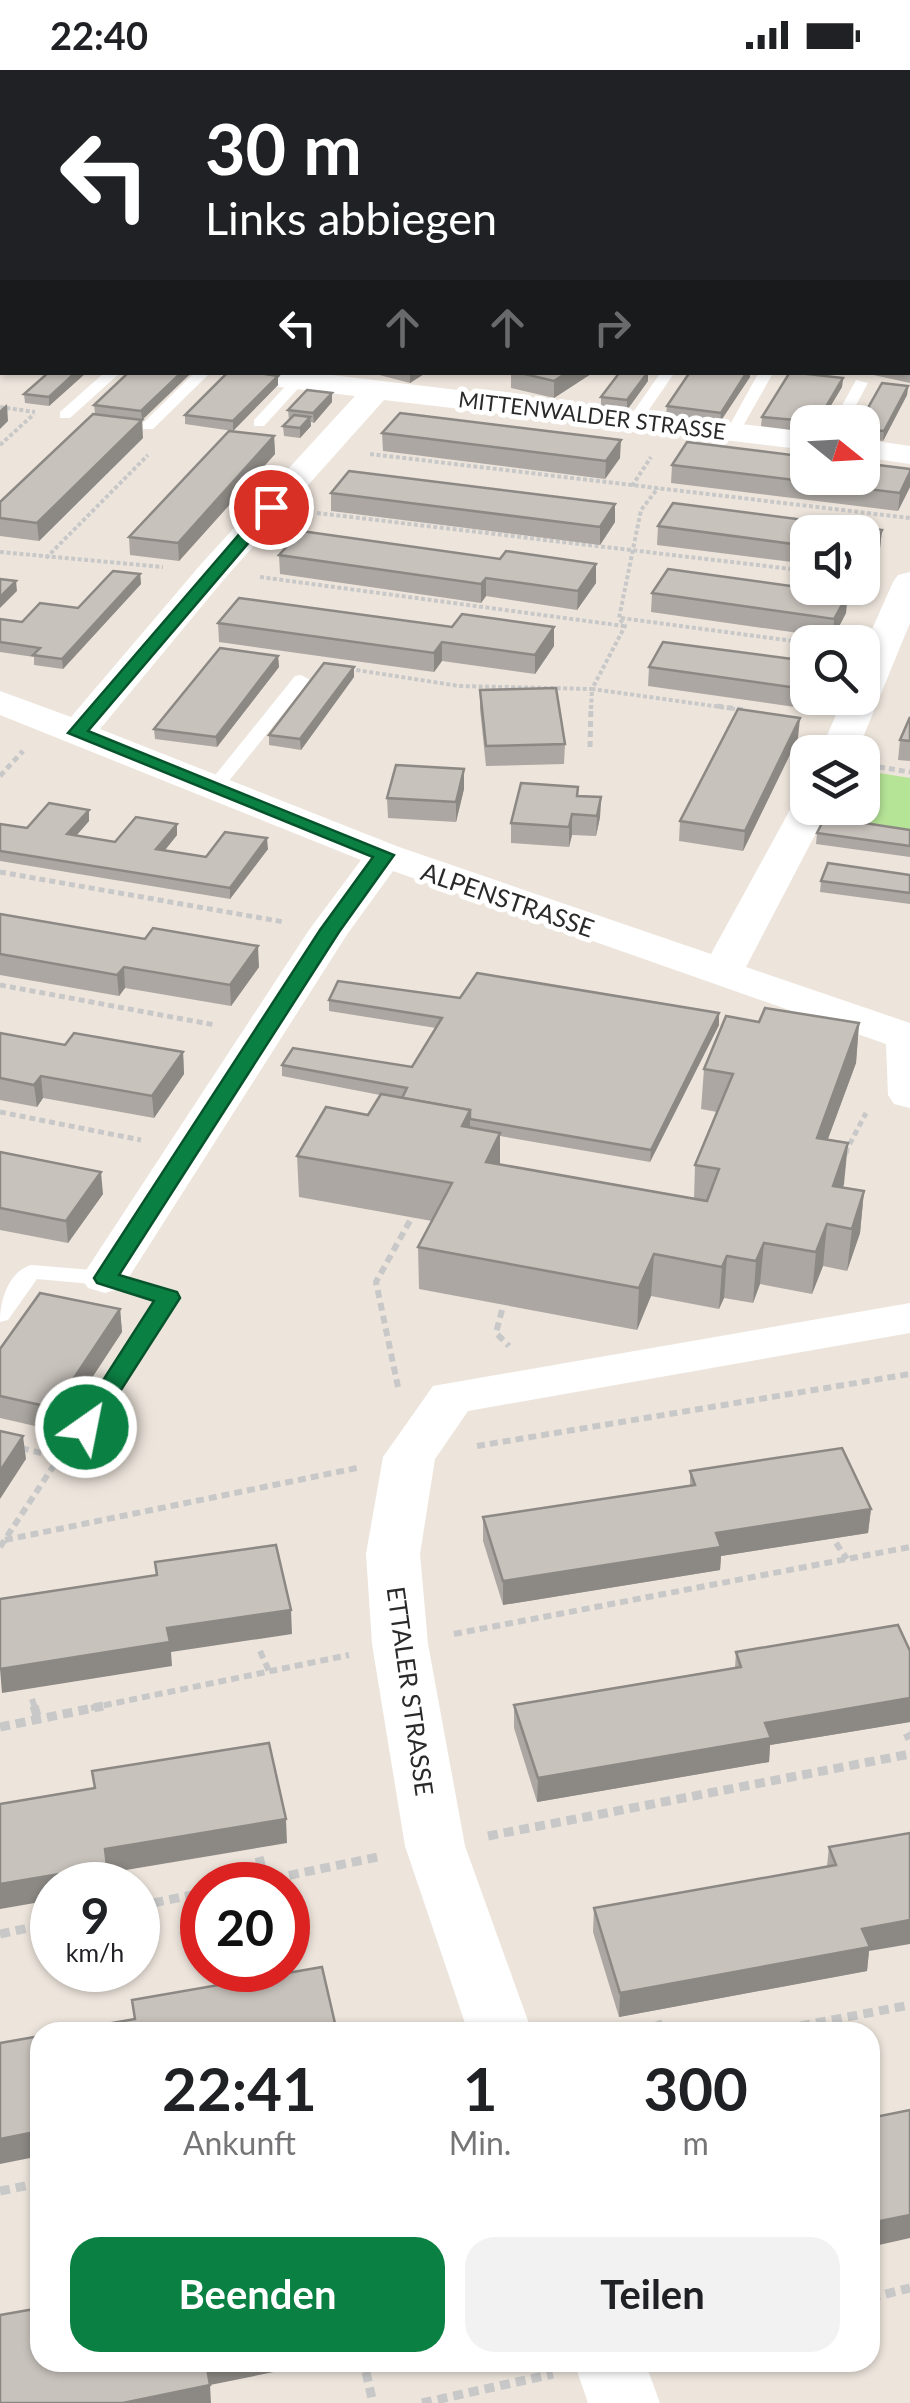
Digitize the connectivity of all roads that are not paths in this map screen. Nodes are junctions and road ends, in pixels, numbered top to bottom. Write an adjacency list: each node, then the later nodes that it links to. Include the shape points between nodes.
1 (111, 375): 10 (lane)
2 (201, 375): 13 (lane)
3 (256, 375): 6 (street, MITTENWALDER STRASSE)
4 (666, 375): 11 (lane)
5 (765, 375): 14 (lane)
6 (299, 380): 8 (street, MITTENWALDER STRASSE); 12 (lane)
7 (862, 383): 9 (lane)
8 (377, 390): 11 (street, MITTENWALDER STRASSE); 21 (street)
9 (850, 405)
10 (65, 415)
11 (634, 421): 14 (street, MITTENWALDER STRASSE)
12 (259, 424)
13 (148, 426)
14 (733, 432): 15 (street, MITTENWALDER STRASSE)
15 (790, 439)
16 (880, 451): 17 (street)
17 (910, 455)
18 (910, 582): 22 (street)
19 (301, 680): 23 (lane)
20 (0, 702): 21 (street, ALPENSTRASSE)
21 (77, 733): 23 (street, ALPENSTRASSE)
22 (845, 735)
23 (214, 788): 25 (street, ALPENSTRASSE)
24 (801, 825): 26 (street)
25 (385, 855): 26 (street, ALPENSTRASSE); 29 (street)
26 (720, 974): 27 (street, ALPENSTRASSE)
27 (909, 1038): 28 (street)
28 (892, 1097)
29 (106, 1278): 30 (lane, via 31,1272); 32 (lane, via 168,1298)
30 (0, 1315)
31 (910, 1318): 33 (street, ETTALER STRASSE, via 451,1398 409,1457 393,1554 400,1644 435,1846)
32 (86, 1427)
33 (497, 2022)

